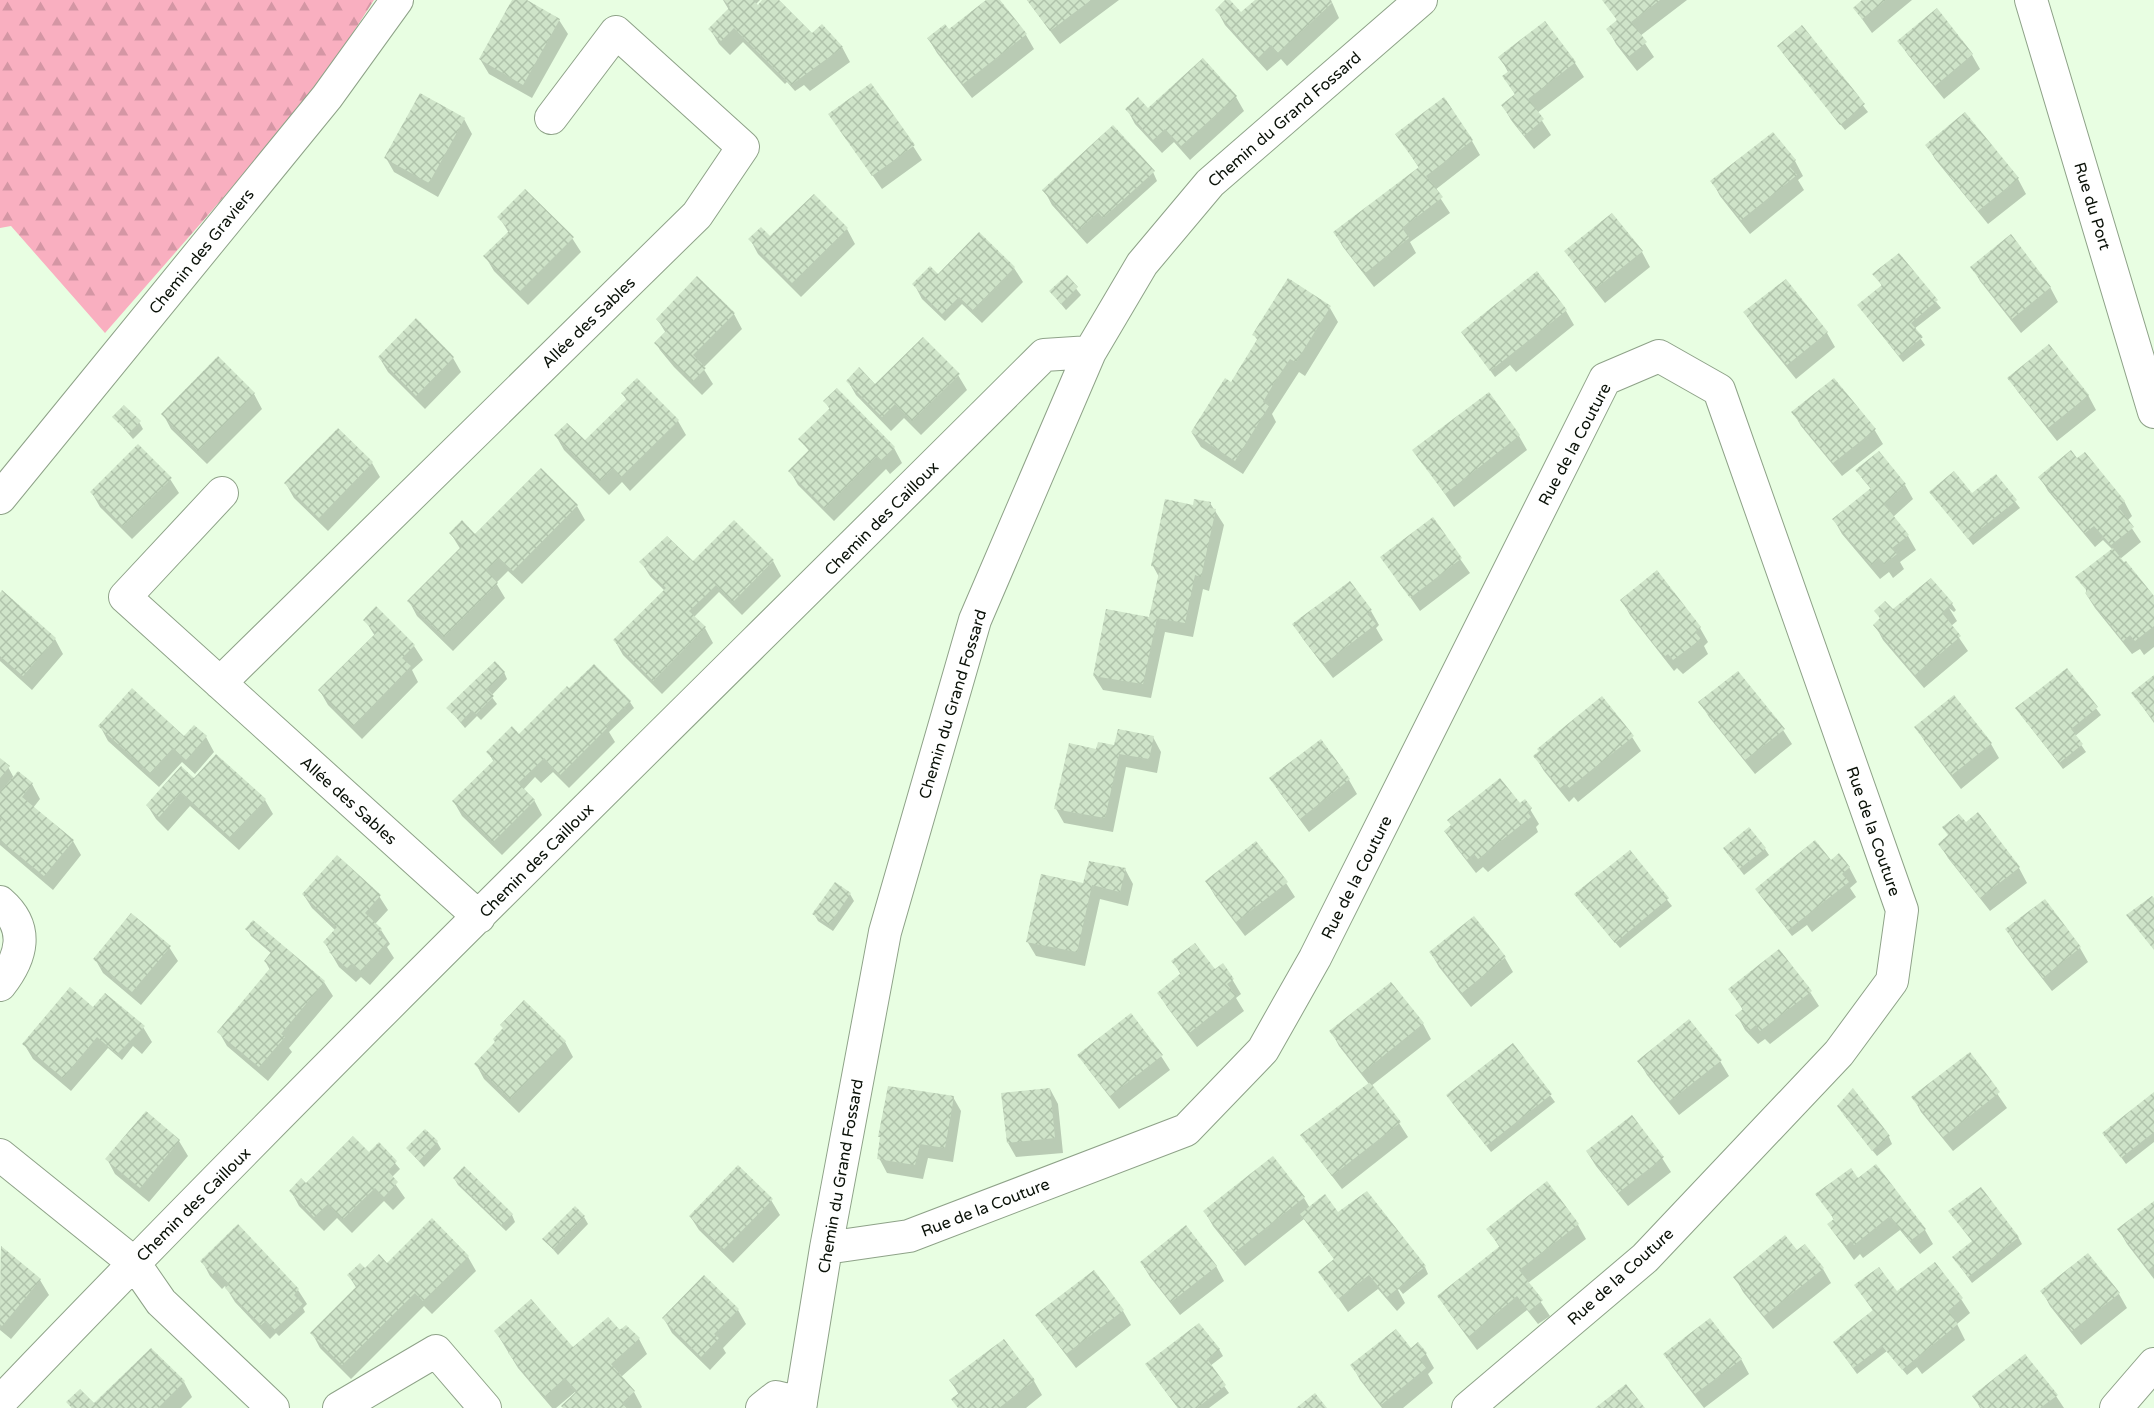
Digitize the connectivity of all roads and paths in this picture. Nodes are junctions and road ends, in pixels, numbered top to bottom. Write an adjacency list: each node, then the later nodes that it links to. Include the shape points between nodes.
1 (397, 0): 8 (street, Chemin des Graviers, via 327,97)
2 (1421, 0): 5 (street, Chemin du Grand Fossard, via 1210,183 1142,264)
3 (2031, 0): 6 (street, Rue du Port)
4 (551, 118): 9 (street, Allée des Sables, via 616,32 743,147 697,215)
5 (1090, 352): 11 (street, Chemin des Cailloux, via 1044,355); 14 (street, Chemin du Grand Fossard, via 971,631 885,932)
6 (2154, 412)
7 (222, 493): 9 (street, Allée des Sables, via 125,597)
8 (0, 498)
9 (220, 683): 11 (street, Allée des Sables)
10 (0, 903): 12 (street, via 12,912 21,938 14,968)
11 (479, 917): 15 (street, Chemin des Cailloux)
12 (0, 985)
13 (0, 1155): 15 (street)
14 (826, 1248): 18 (street, Chemin du Grand Fossard); 23 (street, Rue de la Couture, via 909,1236 1186,1130 1263,1050 1315,958 1605,379 1659,356 1719,390 1902,910 1892,981 1839,1053 1645,1258)
15 (134, 1263): 17 (street, Chemin des Cailloux); 19 (street, via 162,1302)
16 (2154, 1364): 24 (street)
17 (0, 1402)
18 (800, 1406): 22 (street, via 776,1397)
19 (273, 1408)
20 (339, 1408): 21 (street, via 436,1351)
21 (485, 1408)
22 (762, 1408)
23 (1468, 1408)
24 (2116, 1408)

